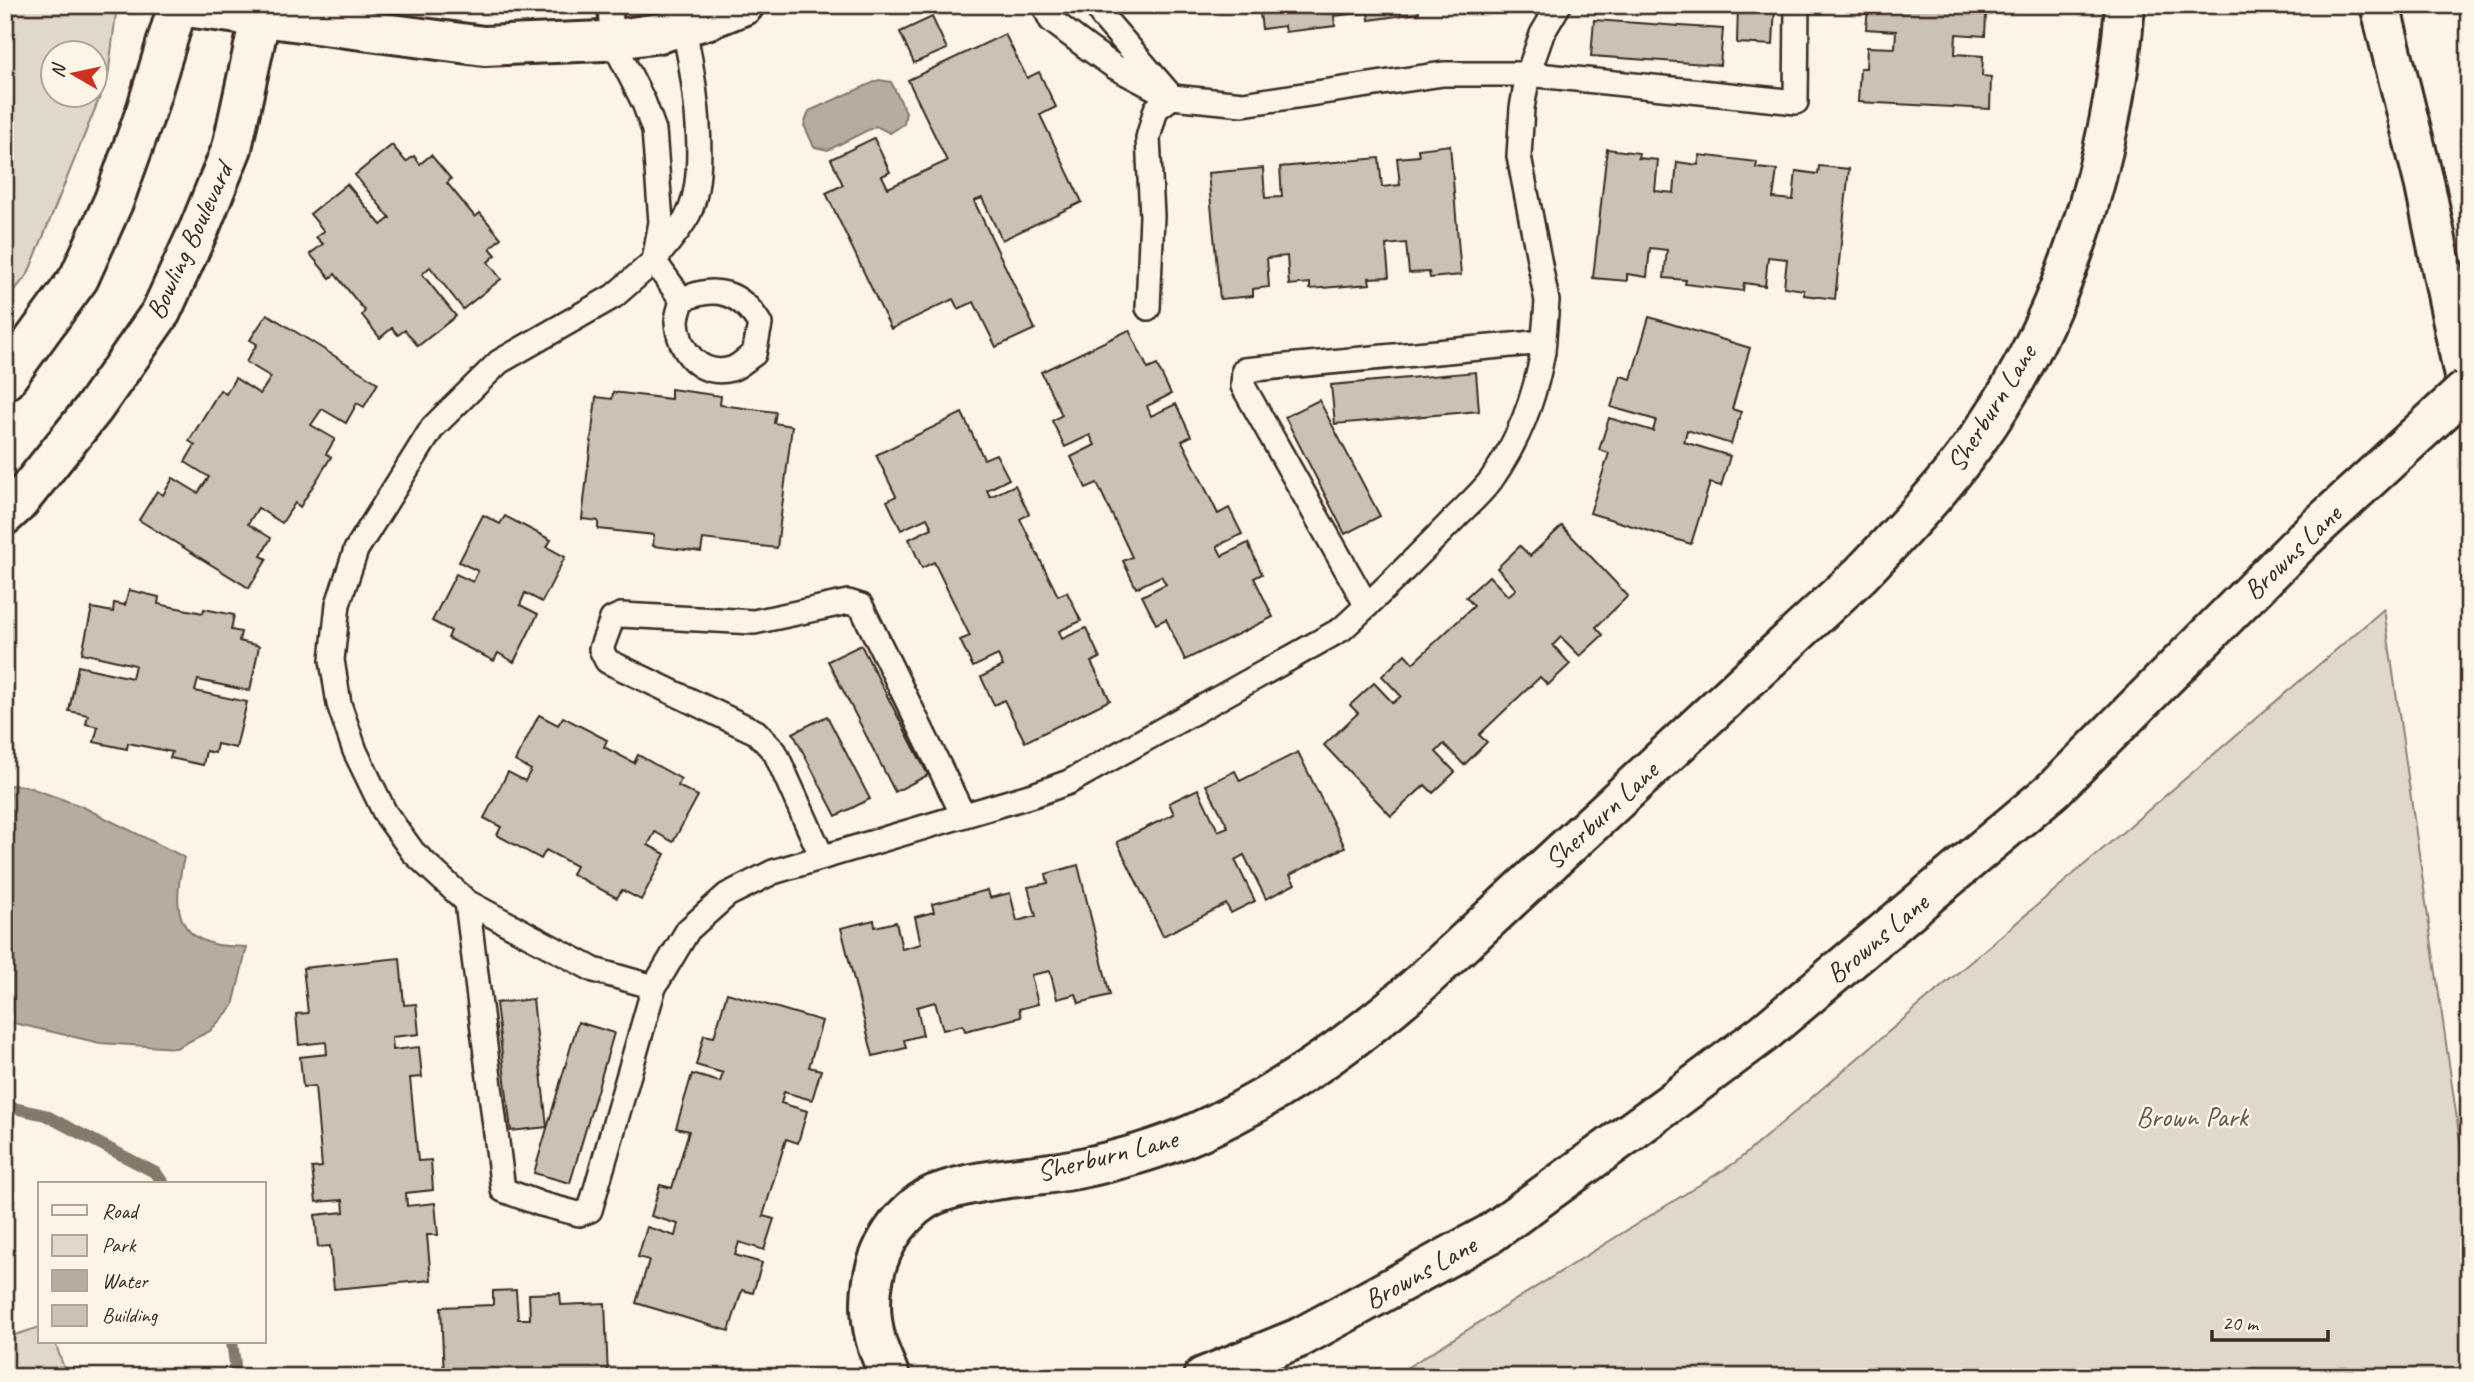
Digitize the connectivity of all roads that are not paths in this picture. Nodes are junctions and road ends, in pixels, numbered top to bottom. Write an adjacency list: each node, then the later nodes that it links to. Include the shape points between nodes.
1 (744, 5): 10 (main road)
2 (1044, 5): 13 (lane, via 1051,20 1087,48)
3 (1097, 5): 13 (lane)
4 (1559, 5): 12 (lane, via 1542,34)
5 (1797, 5): 12 (lane, via 1796,102)
6 (2125, 5): 27 (main road, Sherburn Lane, via 2110,124 2069,265 2021,370 1976,443 1925,507 1860,575 1367,1030 1259,1101 1193,1134 1076,1169 981,1181 933,1195 905,1215 885,1242 870,1295 875,1338)
7 (2379, 5): 20 (main road, via 2425,186)
8 (178, 6): 9 (main road); 18 (main road, via 128,162 79,278)
9 (262, 11): 11 (main road, via 484,46); 21 (main road, Bowling Boulevard, via 232,148 161,312 94,408)
10 (681, 16): 11 (main road, via 659,33); 14 (lane, via 699,132 699,172 689,213)
11 (611, 22): 14 (lane, via 654,130 660,222)
12 (1528, 74): 13 (lane, via 1443,74 1243,104); 17 (lane, via 1519,156 1548,301)
13 (1172, 97): 16 (lane, via 1156,109 1148,138 1152,216)
14 (654, 261): 15 (lane); 25 (lane, via 614,296 499,362 433,427 356,550 338,604 332,660 338,704 355,751 385,813 413,852)
15 (682, 300)
16 (1148, 308)
17 (1543, 351): 22 (lane, via 1537,384 1515,441 1489,482); 22 (lane, via 1533,343 1244,370 1243,386)
18 (5, 380)
19 (2469, 387): 28 (main road, Browns Lane, bridge, via 2304,539 2053,790 1732,1057 1490,1234 1300,1338)
20 (2469, 401)
21 (5, 514)
22 (1367, 606): 23 (lane, via 1342,629 1069,782)
23 (963, 815): 24 (lane); 24 (lane, via 861,606 848,602 754,622 621,615 612,620 601,649 607,661 756,732 775,752)
24 (822, 857): 26 (lane, via 773,872 727,895 688,930)
25 (467, 902): 26 (lane, via 594,970); 26 (lane, via 503,1190 579,1214 590,1210)
26 (654, 988)
27 (890, 1377)
28 (1203, 1377)

